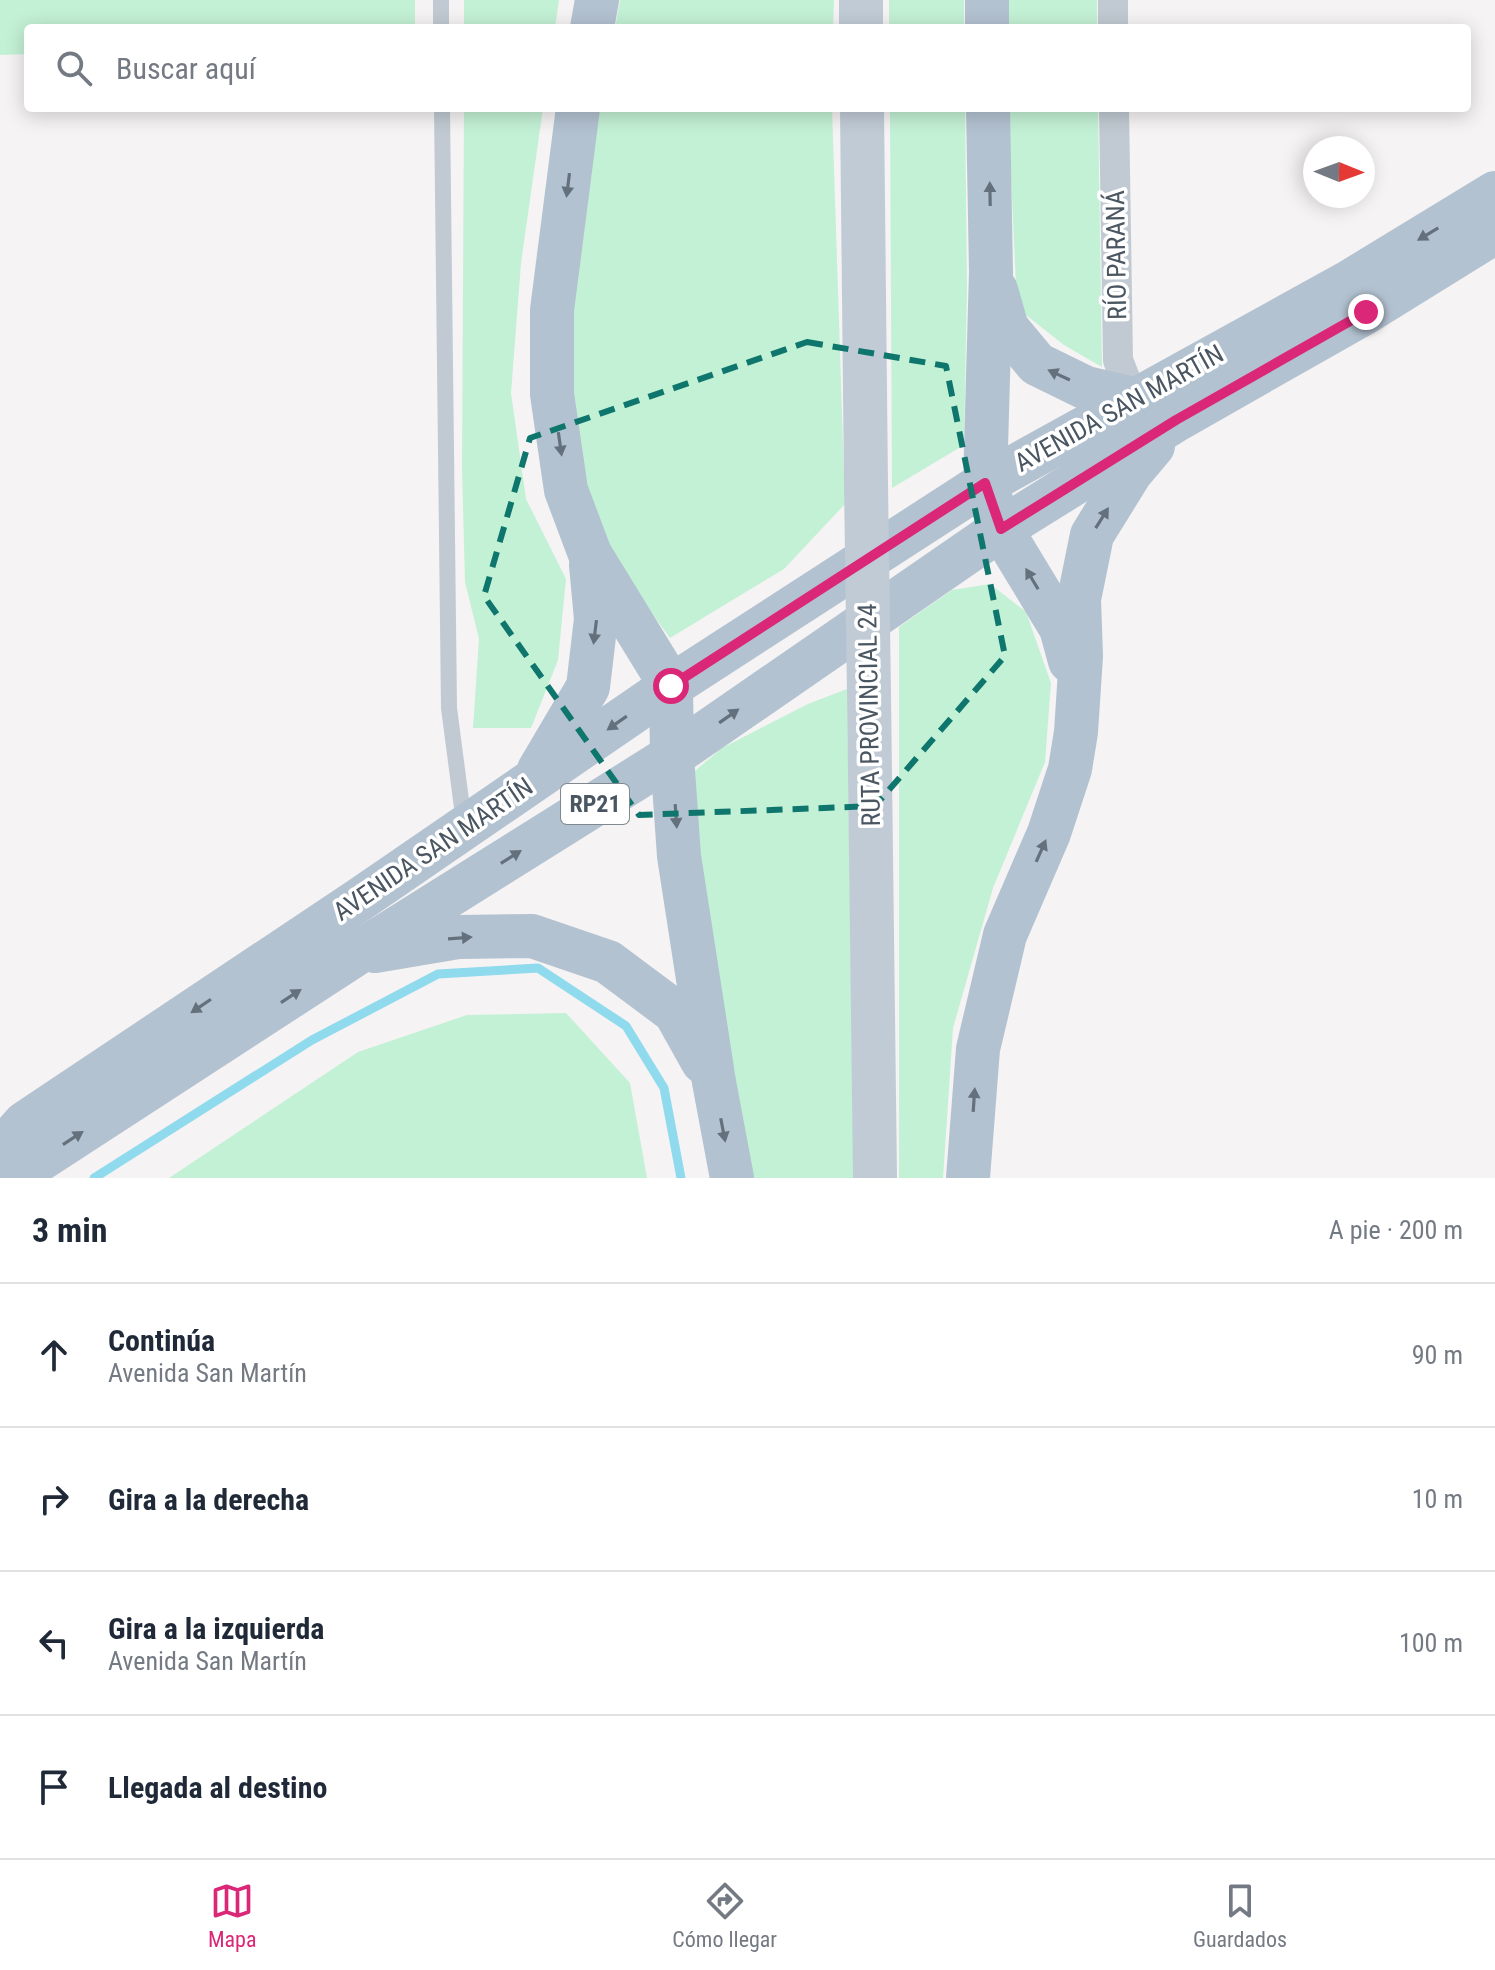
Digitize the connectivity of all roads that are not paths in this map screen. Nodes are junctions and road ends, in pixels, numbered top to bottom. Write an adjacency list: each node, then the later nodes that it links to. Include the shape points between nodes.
1 (441, 0): 6 (lane)
2 (597, 0): 7 (main road)
3 (861, 0): 8 (main road)
4 (987, 0): 9 (main road)
5 (1113, 0): 10 (street)
6 (441, 24)
7 (593, 24)
8 (861, 24)
9 (987, 24)
10 (1113, 24)
11 (442, 112): 28 (lane, via 449,708)
12 (577, 112): 23 (main road, one-way to 23, via 552,310 552,394 566,490)
13 (862, 112): 34 (main road, RUTA PROVINCIAL 24, bridge)
14 (988, 112): 18 (main road, one-way to 14)
15 (1114, 112): 19 (street, RÍO PARANÁ, via 1118,360)
16 (1495, 193): 19 (main road, AVENIDA SAN MARTÍN / RP21, one-way to 19, via 1349,282)
17 (1495, 232): 20 (main road, AVENIDA SAN MARTÍN / RP21)
18 (991, 272): 19 (main road, one-way to 18, via 1086,388 1037,364 1007,328); 21 (main road)
19 (1133, 399): 21 (main road, AVENIDA SAN MARTÍN / RP21)
20 (1176, 420): 22 (main road, AVENIDA SAN MARTÍN / RP21); 25 (main road, one-way to 20, via 1079,599 1092,535 1131,472)
21 (985, 483): 22 (main road); 24 (main road, AVENIDA SAN MARTÍN / RP21)
22 (1001, 529): 25 (main road, one-way to 22, via 1071,665 1061,628); 26 (main road, AVENIDA SAN MARTÍN / RP21, one-way to 22)
23 (590, 554): 24 (main road); 27 (main road, one-way to 27, via 596,619 588,687)
24 (671, 686): 26 (main road); 27 (main road, AVENIDA SAN MARTÍN / RP21, one-way to 27)
25 (1076, 732): 35 (main road, one-way to 25, via 978,1049 1005,935 1049,833)
26 (672, 756): 29 (main road, AVENIDA SAN MARTÍN / RP21, one-way to 26); 30 (main road, one-way to 30, via 679,856)
27 (532, 782): 28 (main road, AVENIDA SAN MARTÍN / RP21)
28 (464, 828): 31 (main road, AVENIDA SAN MARTÍN / RP21, one-way to 31, via 25,1123)
29 (356, 954): 30 (main road, one-way to 30, via 458,937 532,936 608,962 675,1012); 32 (main road, AVENIDA SAN MARTÍN / RP21, one-way to 29)
30 (714, 1082): 33 (main road, one-way to 33)
31 (0, 1151)
32 (6, 1178)
33 (732, 1178)
34 (875, 1178)
35 (968, 1178)

